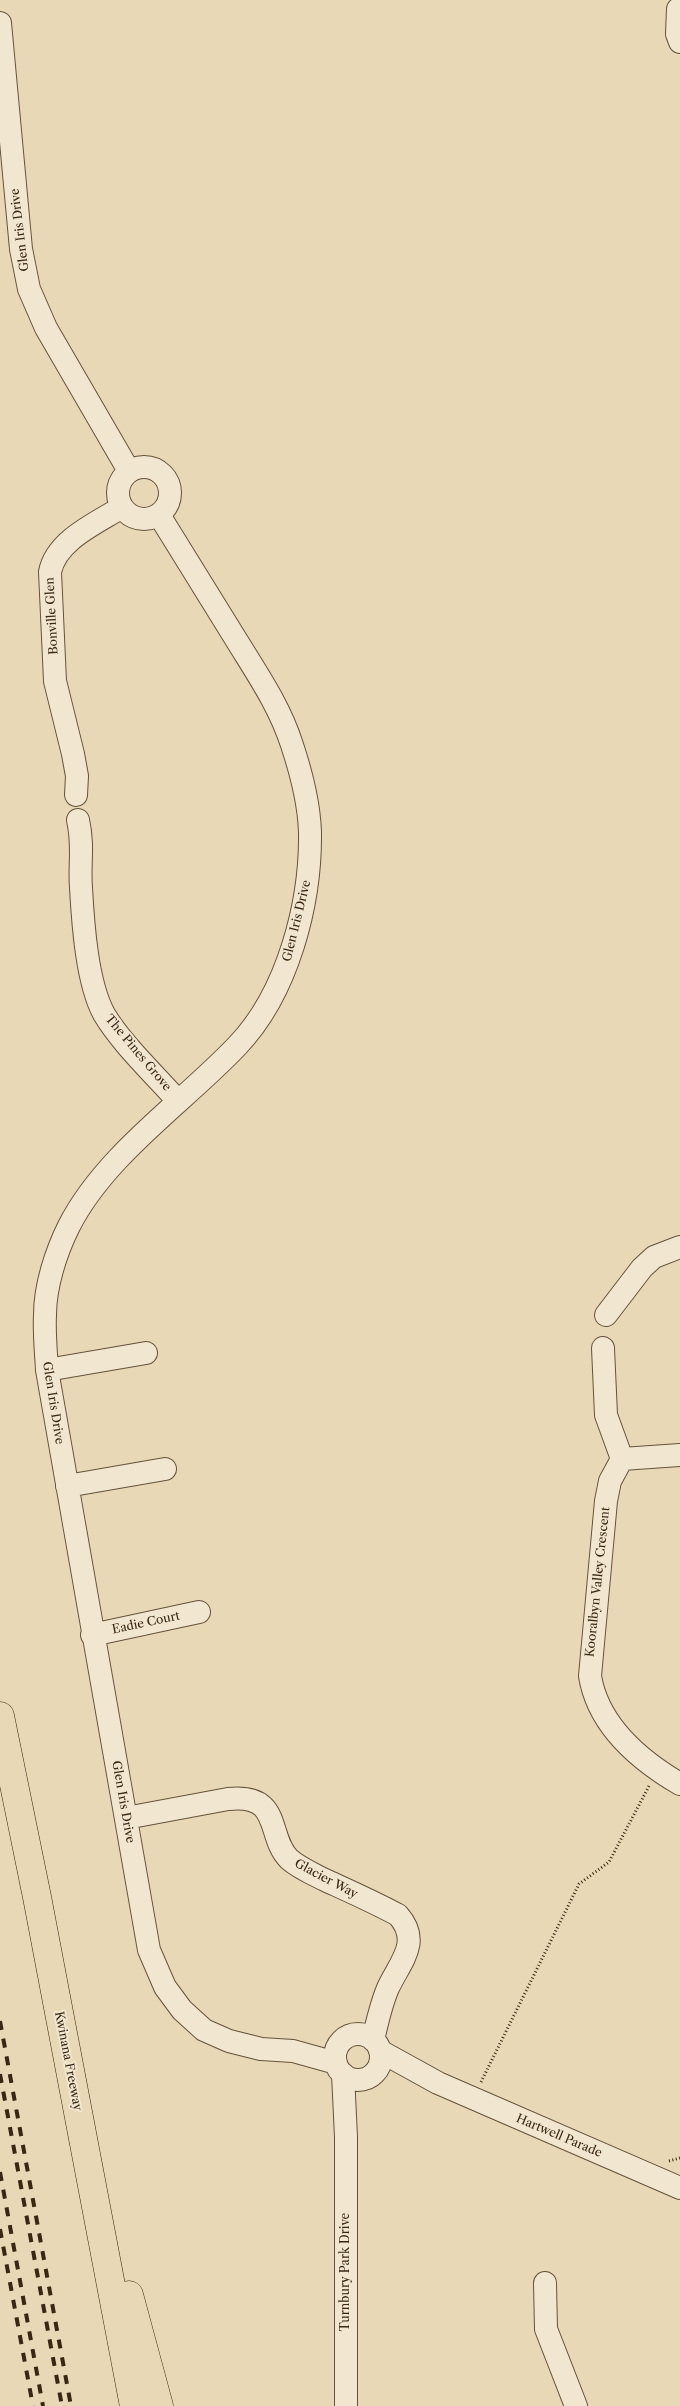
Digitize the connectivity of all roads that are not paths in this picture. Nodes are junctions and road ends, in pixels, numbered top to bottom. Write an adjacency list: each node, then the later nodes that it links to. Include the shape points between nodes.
1 (678, 9): 3 (street, via 677,34)
2 (0, 23): 4 (street, Glen Iris Drive, via 21,249 29,289 46,328)
3 (680, 42)
4 (129, 471): 5 (street, via 118,488); 6 (street, via 150,467 167,478 171,498)
5 (122, 507): 6 (street, via 139,519); 7 (street, Bonville Glen, via 69,542 51,566 49,578 55,680 77,776)
6 (159, 515): 9 (street, Glen Iris Drive, via 279,708 304,787 310,829 309,874 300,922 277,986 239,1045)
7 (76, 795)
8 (78, 820): 9 (street, The Pines Grove, via 83,841 81,886 97,998 113,1028)
9 (178, 1101): 14 (street, Glen Iris Drive, via 103,1176 70,1224 57,1255 44,1314)
10 (680, 1247): 11 (street, via 654,1257 642,1268)
11 (606, 1315)
12 (603, 1348): 16 (street, via 606,1415)
13 (146, 1353): 14 (street)
14 (47, 1370): 18 (street, Glen Iris Drive)
15 (680, 1455): 16 (street)
16 (622, 1459): 22 (street, Kooralbyn Valley Crescent, via 610,1481 606,1501 590,1676 593,1695 604,1716 638,1755)
17 (165, 1469): 18 (street)
18 (67, 1486): 20 (street, Glen Iris Drive)
19 (199, 1612): 20 (street, Eadie Court)
20 (92, 1635): 23 (street, Glen Iris Drive)
21 (0, 1716): 24 (highway, Kwinana Freeway)
22 (680, 1784)
23 (126, 1818): 25 (street, Glen Iris Drive, via 149,1950 165,1987 182,2010 204,2030 253,2047); 26 (street, Glacier Way, via 240,1798 254,1802 272,1818 283,1851 290,1859 313,1874 398,1915 409,1934 407,1953)
24 (37, 1897): 29 (highway, Kwinana Freeway); 30 (highway, via 108,2215)
25 (293, 2051): 26 (street, Hartwell Parade)
26 (358, 2057): 27 (street, Hartwell Parade, via 438,2083); 31 (street, Turnbury Park Drive, via 355,2099 346,2137)
27 (680, 2188)
28 (545, 2284): 32 (street, via 546,2329)
29 (134, 2406)
30 (159, 2406)
31 (346, 2406)
32 (576, 2406)

